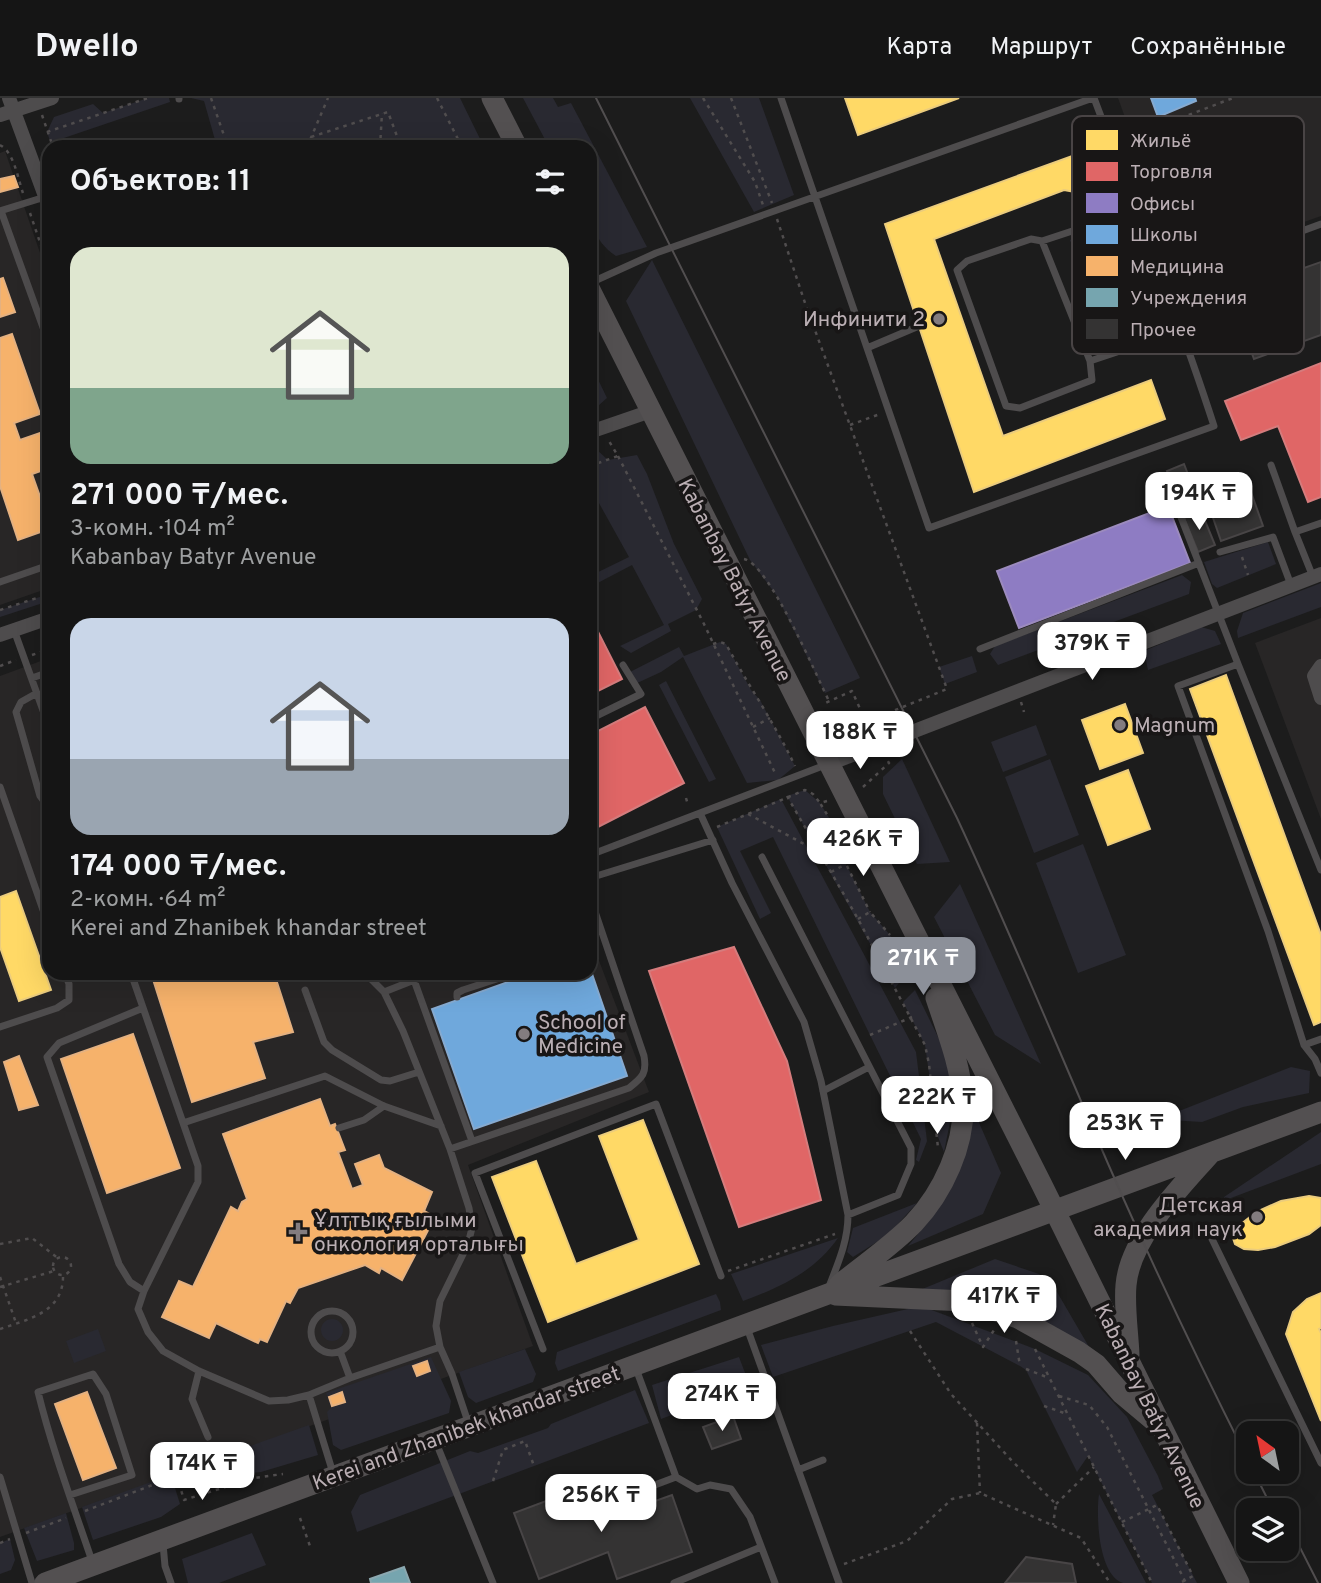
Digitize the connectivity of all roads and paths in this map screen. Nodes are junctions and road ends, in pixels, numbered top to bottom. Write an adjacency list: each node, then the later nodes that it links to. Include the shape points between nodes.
1 (52, 98): 12 (street)
2 (148, 98): 17 (path)
3 (211, 98): 20 (path)
4 (328, 98): 18 (path)
5 (437, 98): 24 (path)
6 (492, 98): 25 (main road)
7 (703, 98): 31 (path, via 755,182)
8 (731, 98): 30 (path)
9 (781, 98): 27 (lane)
10 (1093, 98): 15 (lane); 27 (lane)
11 (1233, 98): 16 (path)
12 (7, 108): 26 (street)
13 (382, 113): 18 (path); 22 (path); 23 (path, via 388,112)
14 (41, 115): 17 (path)
15 (1100, 116)
16 (1186, 116)
17 (47, 132): 19 (path)
18 (311, 137): 21 (path)
19 (50, 140)
20 (226, 140)
21 (310, 140)
22 (380, 140)
23 (398, 140)
24 (458, 140)
25 (513, 140)
26 (42, 190)
27 (815, 197): 30 (lane); 43 (lane)
28 (42, 203): 29 (lane)
29 (1, 211): 41 (lane)
30 (775, 211): 31 (lane); 51 (path)
31 (766, 215): 36 (lane, via 656,253)
32 (1321, 224): 33 (lane)
33 (1304, 230)
34 (1072, 231): 35 (lane)
35 (1042, 241): 38 (lane, via 1031,239 992,252 957,270); 40 (lane)
36 (597, 280)
37 (597, 304): 48 (main road, Kabanbay Batyr Avenue)
38 (970, 307): 39 (lane); 47 (lane, via 1006,406 1020,408 1092,380)
39 (959, 311)
40 (1072, 316)
41 (42, 325)
42 (919, 326): 43 (lane)
43 (867, 348): 49 (lane)
44 (1087, 354): 47 (lane)
45 (1111, 354): 47 (lane)
46 (1191, 354): 49 (lane, via 1214,426 929,528)
47 (1090, 361)
48 (651, 411): 50 (street); 92 (main road, Kabanbay Batyr Avenue)
49 (888, 411): 51 (path)
50 (597, 425)
51 (850, 425): 85 (path, via 947,689 866,722 852,691)
52 (609, 442): 53 (path)
53 (618, 456): 54 (path); 73 (path)
54 (597, 464)
55 (1271, 465): 58 (lane)
56 (1165, 476): 62 (lane)
57 (1321, 523): 58 (lane)
58 (1295, 532): 65 (lane)
59 (1239, 547): 60 (lane); 64 (path); 67 (lane, via 1273,537)
60 (1220, 552)
61 (739, 558): 85 (path, via 750,560 771,584)
62 (1199, 563): 70 (lane); 74 (lane)
63 (42, 567): 66 (lane)
64 (1248, 575)
65 (1317, 576): 67 (street)
66 (0, 582)
67 (1291, 586): 70 (street)
68 (42, 596): 69 (path)
69 (0, 610)
70 (1220, 613): 77 (lane); 92 (street)
71 (42, 620): 72 (street)
72 (7, 633): 76 (lane)
73 (713, 644): 89 (path, via 726,644); 90 (path)
74 (980, 649)
75 (42, 651): 76 (path)
76 (24, 657): 79 (path); 82 (lane)
77 (1238, 664): 111 (lane); 135 (lane, via 1178,686 1268,931)
78 (623, 665): 88 (lane, via 641,694)
79 (0, 666)
80 (1321, 666): 84 (street, via 1314,676)
81 (42, 674): 82 (lane)
82 (32, 677): 83 (lane)
83 (37, 693): 87 (lane); 99 (lane, via 21,702 16,712)
84 (1321, 698)
85 (829, 701): 86 (path)
86 (823, 704)
87 (42, 707)
88 (597, 716)
89 (770, 718): 90 (path); 93 (path, via 795,766)
90 (753, 727): 94 (path)
91 (883, 751): 96 (path, via 889,763)
92 (829, 764): 103 (lane); 121 (main road, Kabanbay Batyr Avenue)
93 (787, 773)
94 (778, 780)
95 (0, 788): 114 (lane)
96 (863, 788)
97 (788, 796): 101 (path, via 805,790); 104 (path); 108 (path)
98 (686, 798): 102 (path)
99 (42, 799)
100 (827, 801): 101 (path)
101 (820, 803): 110 (path, via 839,834)
102 (688, 805)
103 (700, 813): 105 (lane); 107 (lane)
104 (748, 814): 105 (path); 108 (path)
105 (708, 831): 106 (lane)
106 (713, 840): 113 (lane); 139 (lane, via 804,1022)
107 (597, 852)
108 (819, 852): 112 (path)
109 (762, 857): 136 (lane)
110 (846, 864): 112 (path); 115 (path)
111 (1321, 870)
112 (831, 872): 117 (path)
113 (597, 878)
114 (42, 907)
115 (870, 912): 117 (path); 120 (path)
116 (597, 919): 118 (lane)
117 (858, 919): 131 (path)
118 (600, 928): 119 (lane); 145 (lane, via 643,1055 644,1076 629,1088)
119 (597, 932)
120 (890, 935)
121 (919, 943): 149 (main road, Kabanbay Batyr Avenue); 161 (main road, via 959,1072 963,1103 960,1135 948,1174 913,1224)
122 (68, 980): 132 (lane, via 69,1000)
123 (133, 980): 130 (lane)
124 (372, 980): 128 (lane)
125 (414, 980): 128 (lane); 145 (lane)
126 (494, 980): 129 (lane, via 463,990)
127 (305, 990): 137 (lane, via 324,1042 332,1051 381,1080)
128 (384, 992): 137 (lane)
129 (457, 997)
130 (143, 1008): 142 (lane); 160 (lane, via 60,1042 47,1057 119,1264 130,1282)
131 (912, 1017): 133 (path); 148 (path, via 929,1064)
132 (0, 1027)
133 (870, 1035)
134 (1321, 1039): 135 (lane)
135 (1304, 1045): 138 (lane)
136 (869, 1067): 139 (lane); 150 (lane, via 911,1148 911,1164 898,1195)
137 (419, 1072): 143 (lane)
138 (1321, 1073)
139 (823, 1091): 150 (lane)
140 (384, 1106): 142 (lane, via 325,1076); 143 (lane); 144 (lane, via 364,1120)
141 (1321, 1112): 147 (main road, Kerei and Zhanibek khandar street)
142 (183, 1123): 160 (lane, via 198,1166 198,1182)
143 (441, 1126): 146 (lane)
144 (339, 1128)
145 (472, 1141): 146 (lane)
146 (450, 1149): 169 (lane, via 472,1228 440,1301 436,1326)
147 (1211, 1153): 149 (main road, Kerei and Zhanibek khandar street); 173 (main road, via 1135,1250 1126,1283)
148 (938, 1158)
149 (1054, 1211): 161 (main road, Kerei and Zhanibek khandar street); 173 (main road, Kabanbay Batyr Avenue)
150 (848, 1215): 151 (lane)
151 (848, 1230): 157 (path); 161 (lane)
152 (1212, 1239): 192 (lane)
153 (0, 1244): 154 (path, via 32,1238)
154 (59, 1259): 155 (path); 156 (path, via 68,1259 71,1265)
155 (54, 1271): 156 (path); 159 (path)
156 (63, 1275): 163 (path, via 59,1297 48,1309)
157 (721, 1275): 170 (lane, via 656,1104 475,1172)
158 (0, 1276): 159 (path)
159 (2, 1286): 163 (path)
160 (144, 1291): 177 (lane, via 138,1309 148,1332 163,1351)
161 (826, 1295): 164 (main road, Kerei and Zhanibek khandar street); 186 (main road, via 965,1301 1018,1318 1096,1364)
162 (972, 1323): 167 (path, via 983,1347)
163 (16, 1324): 165 (path)
164 (746, 1324): 174 (main road, Kerei and Zhanibek khandar street); 195 (lane)
165 (0, 1329)
166 (911, 1331): 184 (path, via 951,1394)
167 (994, 1332)
168 (1016, 1341): 175 (path)
169 (440, 1347): 178 (lane); 185 (lane)
170 (542, 1349)
171 (1035, 1349): 179 (path)
172 (340, 1352): 172 (lane, via 323,1352 313,1343 311,1330 322,1314 335,1311 352,1324 352,1339); 178 (lane)
173 (1129, 1363): 186 (main road, Kabanbay Batyr Avenue)
174 (635, 1365): 185 (main road, Kerei and Zhanibek khandar street); 199 (lane)
175 (1020, 1366)
176 (1026, 1370): 179 (path)
177 (199, 1371): 180 (lane, via 269,1401); 187 (lane, via 192,1399)
178 (350, 1378): 180 (lane)
179 (1049, 1378): 181 (path)
180 (309, 1395): 198 (lane)
181 (1059, 1396): 183 (path); 207 (path, via 1097,1412)
182 (1045, 1406): 183 (path)
183 (1067, 1414): 194 (path)
184 (977, 1423): 203 (path); 206 (path)
185 (469, 1426): 188 (main road, Kerei and Zhanibek khandar street)
186 (1161, 1427): 229 (main road, Kabanbay Batyr Avenue)
187 (208, 1437)
188 (435, 1439): 198 (main road, Kerei and Zhanibek khandar street); 222 (lane)
189 (236, 1454): 190 (path)
190 (230, 1459): 201 (path, via 215,1478 191,1486); 202 (path)
191 (823, 1460): 195 (lane)
192 (1321, 1461)
193 (534, 1466): 200 (path, via 525,1441 503,1450)
194 (1094, 1467): 206 (path); 210 (path)
195 (798, 1470): 217 (lane)
196 (283, 1474): 202 (path)
197 (0, 1477): 212 (lane)
198 (334, 1477): 213 (main road, Kerei and Zhanibek khandar street)
199 (676, 1477): 205 (lane); 214 (lane, via 697,1489 710,1485 730,1489 750,1517)
200 (493, 1481)
201 (179, 1482): 202 (path, via 184,1500); 208 (path, via 168,1479)
202 (238, 1483)
203 (980, 1493): 211 (path); 217 (path, via 952,1499 908,1541)
204 (70, 1495): 204 (lane, via 37,1391 93,1374 106,1394 132,1475); 208 (lane)
205 (602, 1504)
206 (1056, 1504): 211 (path)
207 (1149, 1509): 210 (path); 218 (path); 218 (path, via 1157,1505 1193,1576)
208 (76, 1514): 212 (path); 216 (lane)
209 (300, 1518): 215 (path)
210 (1122, 1522): 227 (path)
211 (1053, 1525): 226 (path, via 1081,1538)
212 (18, 1536): 219 (lane)
213 (163, 1539): 216 (main road, Kerei and Zhanibek khandar street); 221 (lane)
214 (761, 1547): 223 (lane); 224 (lane)
215 (311, 1549)
216 (93, 1565): 220 (main road, Kerei and Zhanibek khandar street)
217 (833, 1568): 225 (lane)
218 (1185, 1582): 228 (path)
219 (32, 1583)
220 (45, 1583)
221 (171, 1583)
222 (493, 1583)
223 (674, 1583)
224 (775, 1583)
225 (839, 1583)
226 (1110, 1583)
227 (1152, 1583)
228 (1180, 1583)
229 (1238, 1583)

